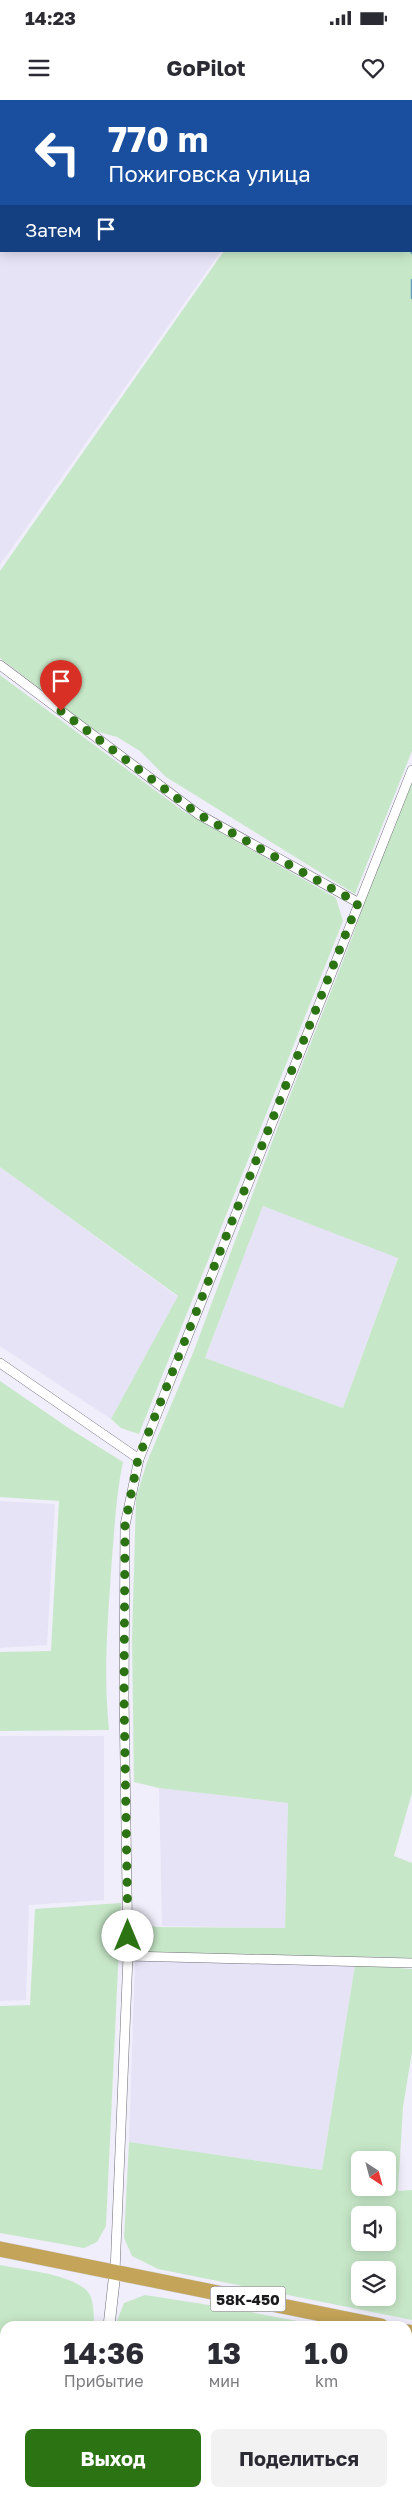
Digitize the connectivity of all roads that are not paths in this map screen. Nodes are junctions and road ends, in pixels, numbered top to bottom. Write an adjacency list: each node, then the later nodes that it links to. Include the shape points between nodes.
1 (0, 665): 3 (street, via 198,814)
2 (412, 770): 3 (street)
3 (358, 903): 5 (street)
4 (0, 1364): 5 (street)
5 (138, 1459): 6 (street, via 125,1525)
6 (128, 1956): 7 (street); 9 (street)
7 (412, 1964)
8 (0, 2249): 9 (highway, 58К-450)
9 (115, 2272): 10 (street); 11 (highway, 58К-450)
10 (110, 2321)
11 (356, 2321)

